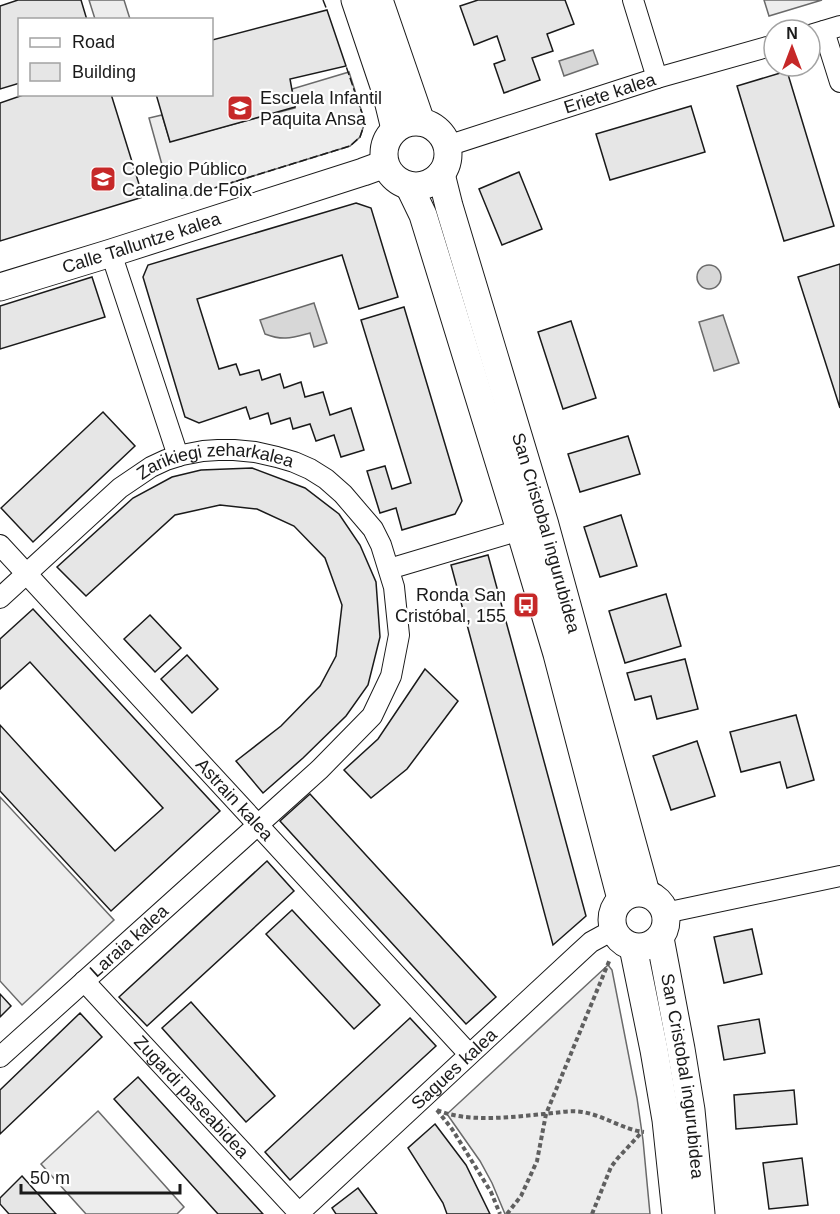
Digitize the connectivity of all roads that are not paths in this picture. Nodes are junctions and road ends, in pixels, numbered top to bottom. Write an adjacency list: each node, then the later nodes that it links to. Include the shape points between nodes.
1 (355, 0): 9 (street)
2 (379, 0): 8 (street)
3 (633, 0): 6 (street)
4 (825, 30): 7 (street)
5 (762, 48): 6 (street, Eriete kalea)
6 (657, 78): 10 (street, Eriete kalea)
7 (840, 82)
8 (421, 122): 9 (street); 10 (street, via 442,134)
9 (395, 129): 11 (street, via 386,141)
10 (447, 147): 12 (street, via 447,164)
11 (385, 164): 13 (street, via 394,177); 14 (street, Calle Talluntze kalea)
12 (441, 174): 13 (street, via 431,182); 24 (street, San Cristobal ingurubidea, via 545,525)
13 (409, 186): 17 (street, San Cristobal ingurubidea, via 423,215)
14 (111, 253): 15 (street, Calle Talluntze kalea); 16 (street)
15 (0, 287)
16 (178, 456): 19 (street, Zarikiegi zeharkalea, via 218,450 255,452 310,469 343,494 373,529); 20 (street, Zarikiegi zeharkalea, via 151,467 120,488)
17 (520, 530): 19 (street); 24 (street, San Cristobal ingurubidea)
18 (0, 545): 20 (street, Astrain kalea)
19 (389, 569): 22 (street, Zarikiegi zeharkalea, via 399,635 392,676 384,693 359,731)
20 (26, 573): 21 (street, Zarikiegi zeharkalea); 22 (street, Astrain kalea)
21 (0, 598)
22 (258, 825): 28 (street, Laraia kalea); 29 (street, Astrain kalea)
23 (840, 876): 25 (street)
24 (633, 896): 25 (street, via 654,897 662,904); 26 (street, via 614,908)
25 (663, 926): 27 (street, via 648,946); 33 (street, San Cristobal ingurubidea, via 691,1110)
26 (613, 930): 27 (street, via 625,944); 29 (street, Sagues kalea, via 591,942)
27 (622, 953): 32 (street, San Cristobal ingurubidea, via 654,1050)
28 (84, 981): 30 (street, Laraia kalea); 31 (street, Zugardi paseabidea)
29 (469, 1054): 31 (street, Sagues kalea)
30 (0, 1057)
31 (299, 1214)
32 (676, 1214)
33 (701, 1214)

